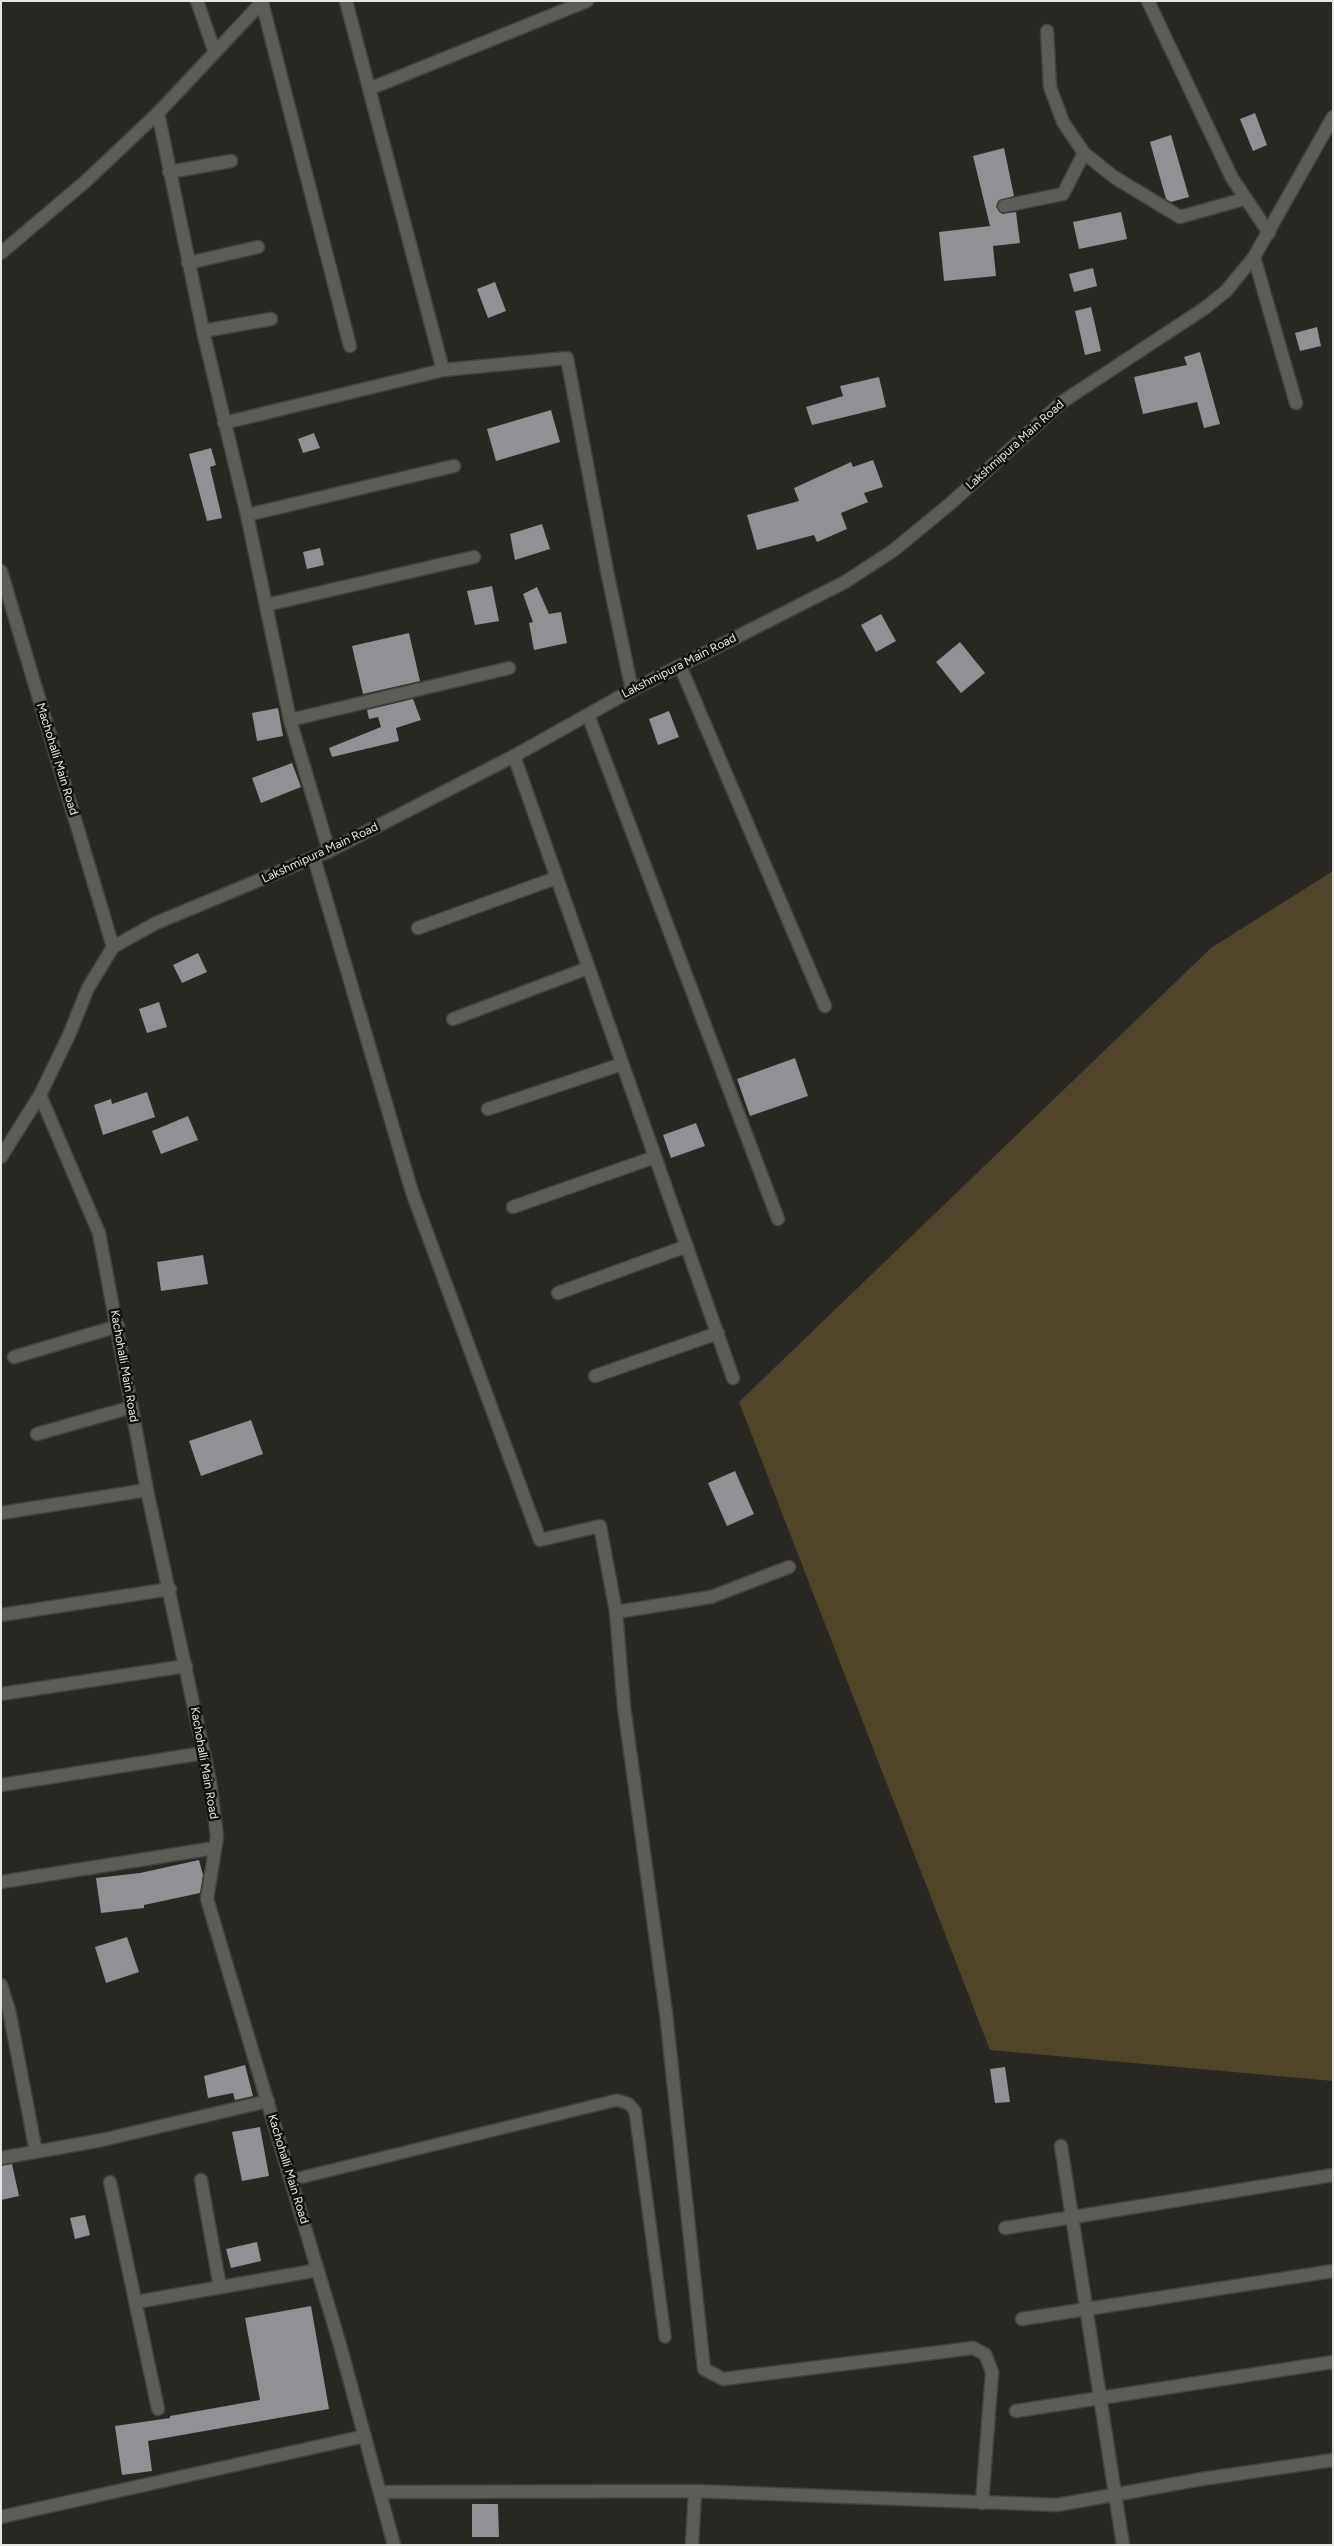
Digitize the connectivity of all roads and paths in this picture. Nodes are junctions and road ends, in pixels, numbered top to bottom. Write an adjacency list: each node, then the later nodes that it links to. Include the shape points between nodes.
1 (197, 1): 7 (street)
2 (346, 1): 8 (street)
3 (587, 1): 8 (street)
4 (1148, 1): 14 (street)
5 (262, 2): 7 (street); 23 (street)
6 (1047, 31): 11 (street, via 1050,87 1063,122)
7 (214, 50): 9 (street)
8 (369, 89): 24 (street)
9 (158, 113): 13 (street); 18 (street, via 86,181)
10 (1333, 117): 16 (street, Lakshmipura Main Road)
11 (1084, 153): 14 (street, via 1180,217); 15 (street, via 1063,194)
12 (231, 161): 13 (street)
13 (169, 172): 20 (street)
14 (1244, 198): 16 (street)
15 (1004, 206)
16 (1269, 233): 19 (street, Lakshmipura Main Road)
17 (258, 247): 20 (street)
18 (1, 253)
19 (1254, 257): 25 (street); 32 (street, Lakshmipura Main Road, via 1226,291 1205,308 1062,402 894,550 845,582)
20 (188, 263): 22 (street)
21 (271, 318): 22 (street)
22 (203, 331): 26 (street)
23 (350, 346)
24 (443, 370): 26 (street); 34 (street, via 567,358)
25 (1296, 403)
26 (224, 423): 28 (street)
27 (454, 466): 28 (street)
28 (247, 515): 31 (street)
29 (474, 557): 31 (street)
30 (1, 571): 42 (street, Machohalli Main Road)
31 (266, 605): 36 (street)
32 (680, 666): 34 (street, Lakshmipura Main Road); 44 (street)
33 (509, 668): 36 (street)
34 (632, 690): 35 (street, Lakshmipura Main Road)
35 (588, 715): 37 (street, Lakshmipura Main Road); 52 (street)
36 (290, 720): 38 (street)
37 (514, 756): 38 (street, Lakshmipura Main Road); 40 (street)
38 (329, 851): 39 (street, Lakshmipura Main Road)
39 (314, 858): 42 (street, Lakshmipura Main Road, via 156,923); 66 (street, via 412,1192 540,1540 600,1526)
40 (556, 878): 41 (street); 43 (street)
41 (418, 928)
42 (113, 947): 47 (street, Lakshmipura Main Road, via 88,988)
43 (588, 968): 45 (street); 46 (street)
44 (825, 1006)
45 (453, 1019)
46 (622, 1064): 48 (street); 50 (street)
47 (40, 1095): 49 (street, Lakshmipura Main Road); 55 (street, Kachohalli Main Road, via 99,1233)
48 (488, 1109)
49 (1, 1157)
50 (655, 1157): 51 (street); 53 (street)
51 (513, 1207)
52 (778, 1219)
53 (687, 1246): 54 (street); 56 (street)
54 (558, 1293)
55 (118, 1326): 57 (street); 60 (street, Kachohalli Main Road)
56 (718, 1333): 58 (street); 59 (street)
57 (14, 1357)
58 (595, 1376)
59 (733, 1378)
60 (132, 1407): 61 (street); 62 (street, Kachohalli Main Road)
61 (37, 1434)
62 (147, 1490): 63 (street); 65 (street, Kachohalli Main Road)
63 (1, 1513)
64 (789, 1566): 66 (street, via 711,1597)
65 (170, 1589): 67 (street); 68 (street, Kachohalli Main Road)
66 (616, 1612): 101 (street, via 625,1716 666,2013 704,2369 723,2379 972,2348 985,2354 992,2372)
67 (1, 1614)
68 (186, 1666): 69 (street); 70 (street, Kachohalli Main Road)
69 (1, 1694)
70 (204, 1753): 71 (street); 72 (street, Kachohalli Main Road, via 217,1837)
71 (1, 1785)
72 (215, 1848): 73 (street); 75 (street, Kachohalli Main Road, via 207,1899)
73 (1, 1882)
74 (1, 1985): 77 (street, via 9,2010)
75 (268, 2101): 77 (street); 81 (street, Kachohalli Main Road)
76 (1061, 2146): 83 (street)
77 (36, 2152): 78 (street)
78 (1, 2158)
79 (1333, 2175): 83 (street)
80 (201, 2180): 87 (street)
81 (291, 2180): 85 (street, Kachohalli Main Road); 91 (lane, via 617,2100 629,2104 636,2112)
82 (110, 2182): 88 (street)
83 (1072, 2217): 84 (street); 89 (street)
84 (1005, 2228)
85 (318, 2270): 87 (street); 96 (street, Kachohalli Main Road)
86 (1333, 2271): 89 (street)
87 (220, 2287): 88 (street)
88 (136, 2302): 94 (street)
89 (1086, 2309): 90 (street); 93 (street)
90 (1022, 2319)
91 (666, 2337)
92 (1333, 2362): 93 (street)
93 (1100, 2398): 95 (street); 100 (street)
94 (158, 2409)
95 (1016, 2410)
96 (365, 2436): 99 (street, Kachohalli Main Road); 102 (street)
97 (1333, 2460): 100 (street)
98 (695, 2491): 99 (street); 101 (street); 104 (street)
99 (380, 2492): 103 (street, Kachohalli Main Road)
100 (1115, 2495): 101 (street, via 1058,2505); 105 (street)
101 (982, 2503)
102 (1, 2517)
103 (394, 2545)
104 (692, 2545)
105 (1123, 2545)

